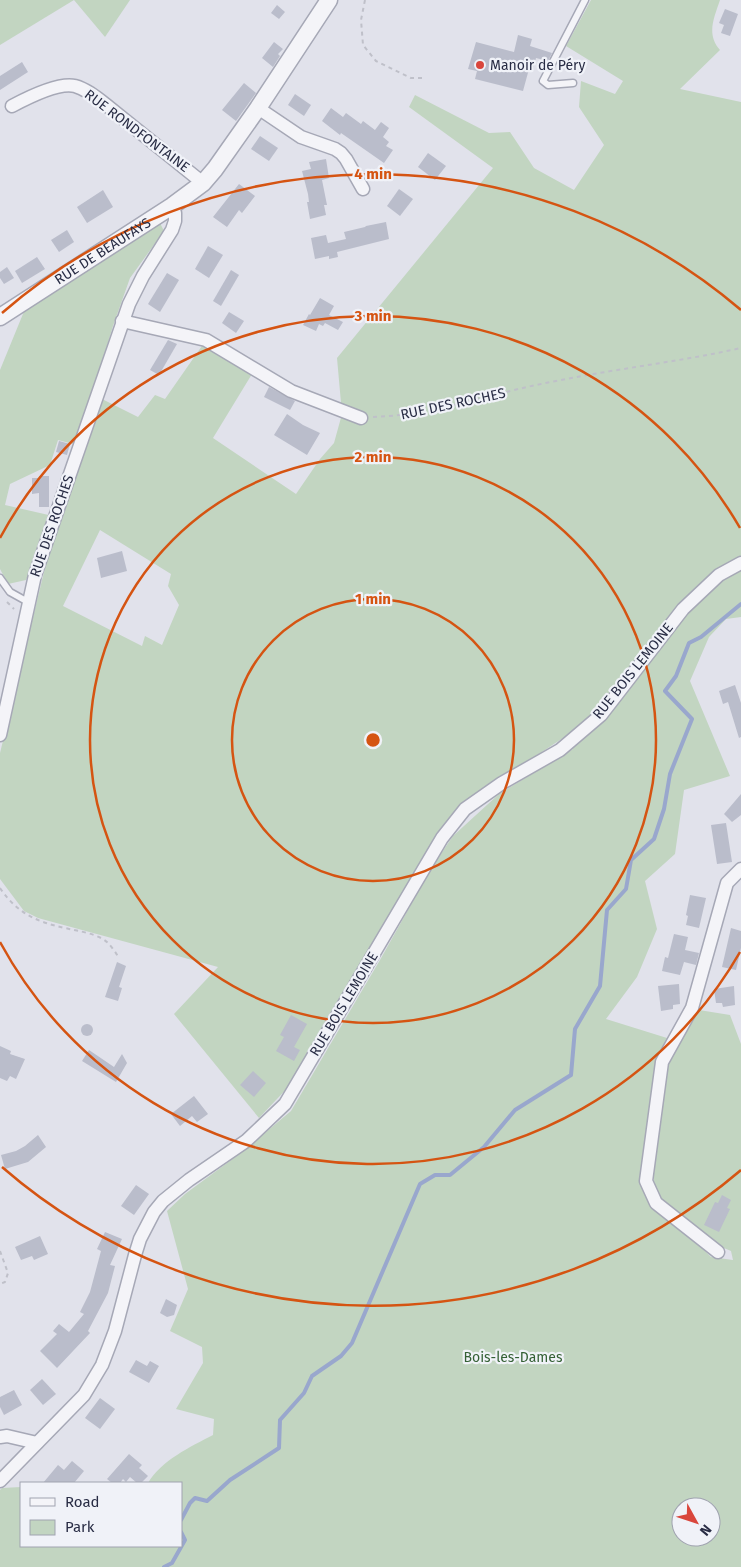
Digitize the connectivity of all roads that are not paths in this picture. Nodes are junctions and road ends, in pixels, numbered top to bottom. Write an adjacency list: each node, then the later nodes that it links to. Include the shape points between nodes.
1 (329, 0): 5 (street, RUE DE BEAUFAYS)
2 (585, 0): 3 (lane, via 544,81 548,85)
3 (573, 83)
4 (12, 106): 6 (street, RUE RONDFONTAINE, via 65,85 74,86 95,96)
5 (258, 108): 6 (street, RUE DE BEAUFAYS); 7 (street, via 301,137 341,153)
6 (203, 183): 8 (street, RUE DE BEAUFAYS)
7 (363, 189)
8 (172, 206): 9 (street, RUE DE BEAUFAYS); 10 (street, RUE DES ROCHES, via 175,213 172,230 143,276)
9 (0, 317)
10 (122, 321): 11 (street, via 206,340 291,391); 14 (street, RUE DES ROCHES, via 34,575)
11 (360, 418)
12 (741, 563): 19 (street, RUE BOIS LEMOINE, via 719,574 683,609 601,714 560,750 502,783 465,809 442,838 285,1104 246,1140 189,1180 154,1212 140,1239 115,1331 102,1365 84,1394)
13 (0, 578): 14 (lane, via 10,592)
14 (28, 602): 15 (street, RUE DES ROCHES)
15 (0, 735)
16 (741, 869): 17 (street, via 727,883 692,1008 662,1062 646,1181 656,1203)
17 (718, 1252)
18 (0, 1437): 19 (street)
19 (37, 1443): 20 (street, RUE BOIS LEMOINE)
20 (0, 1481)

